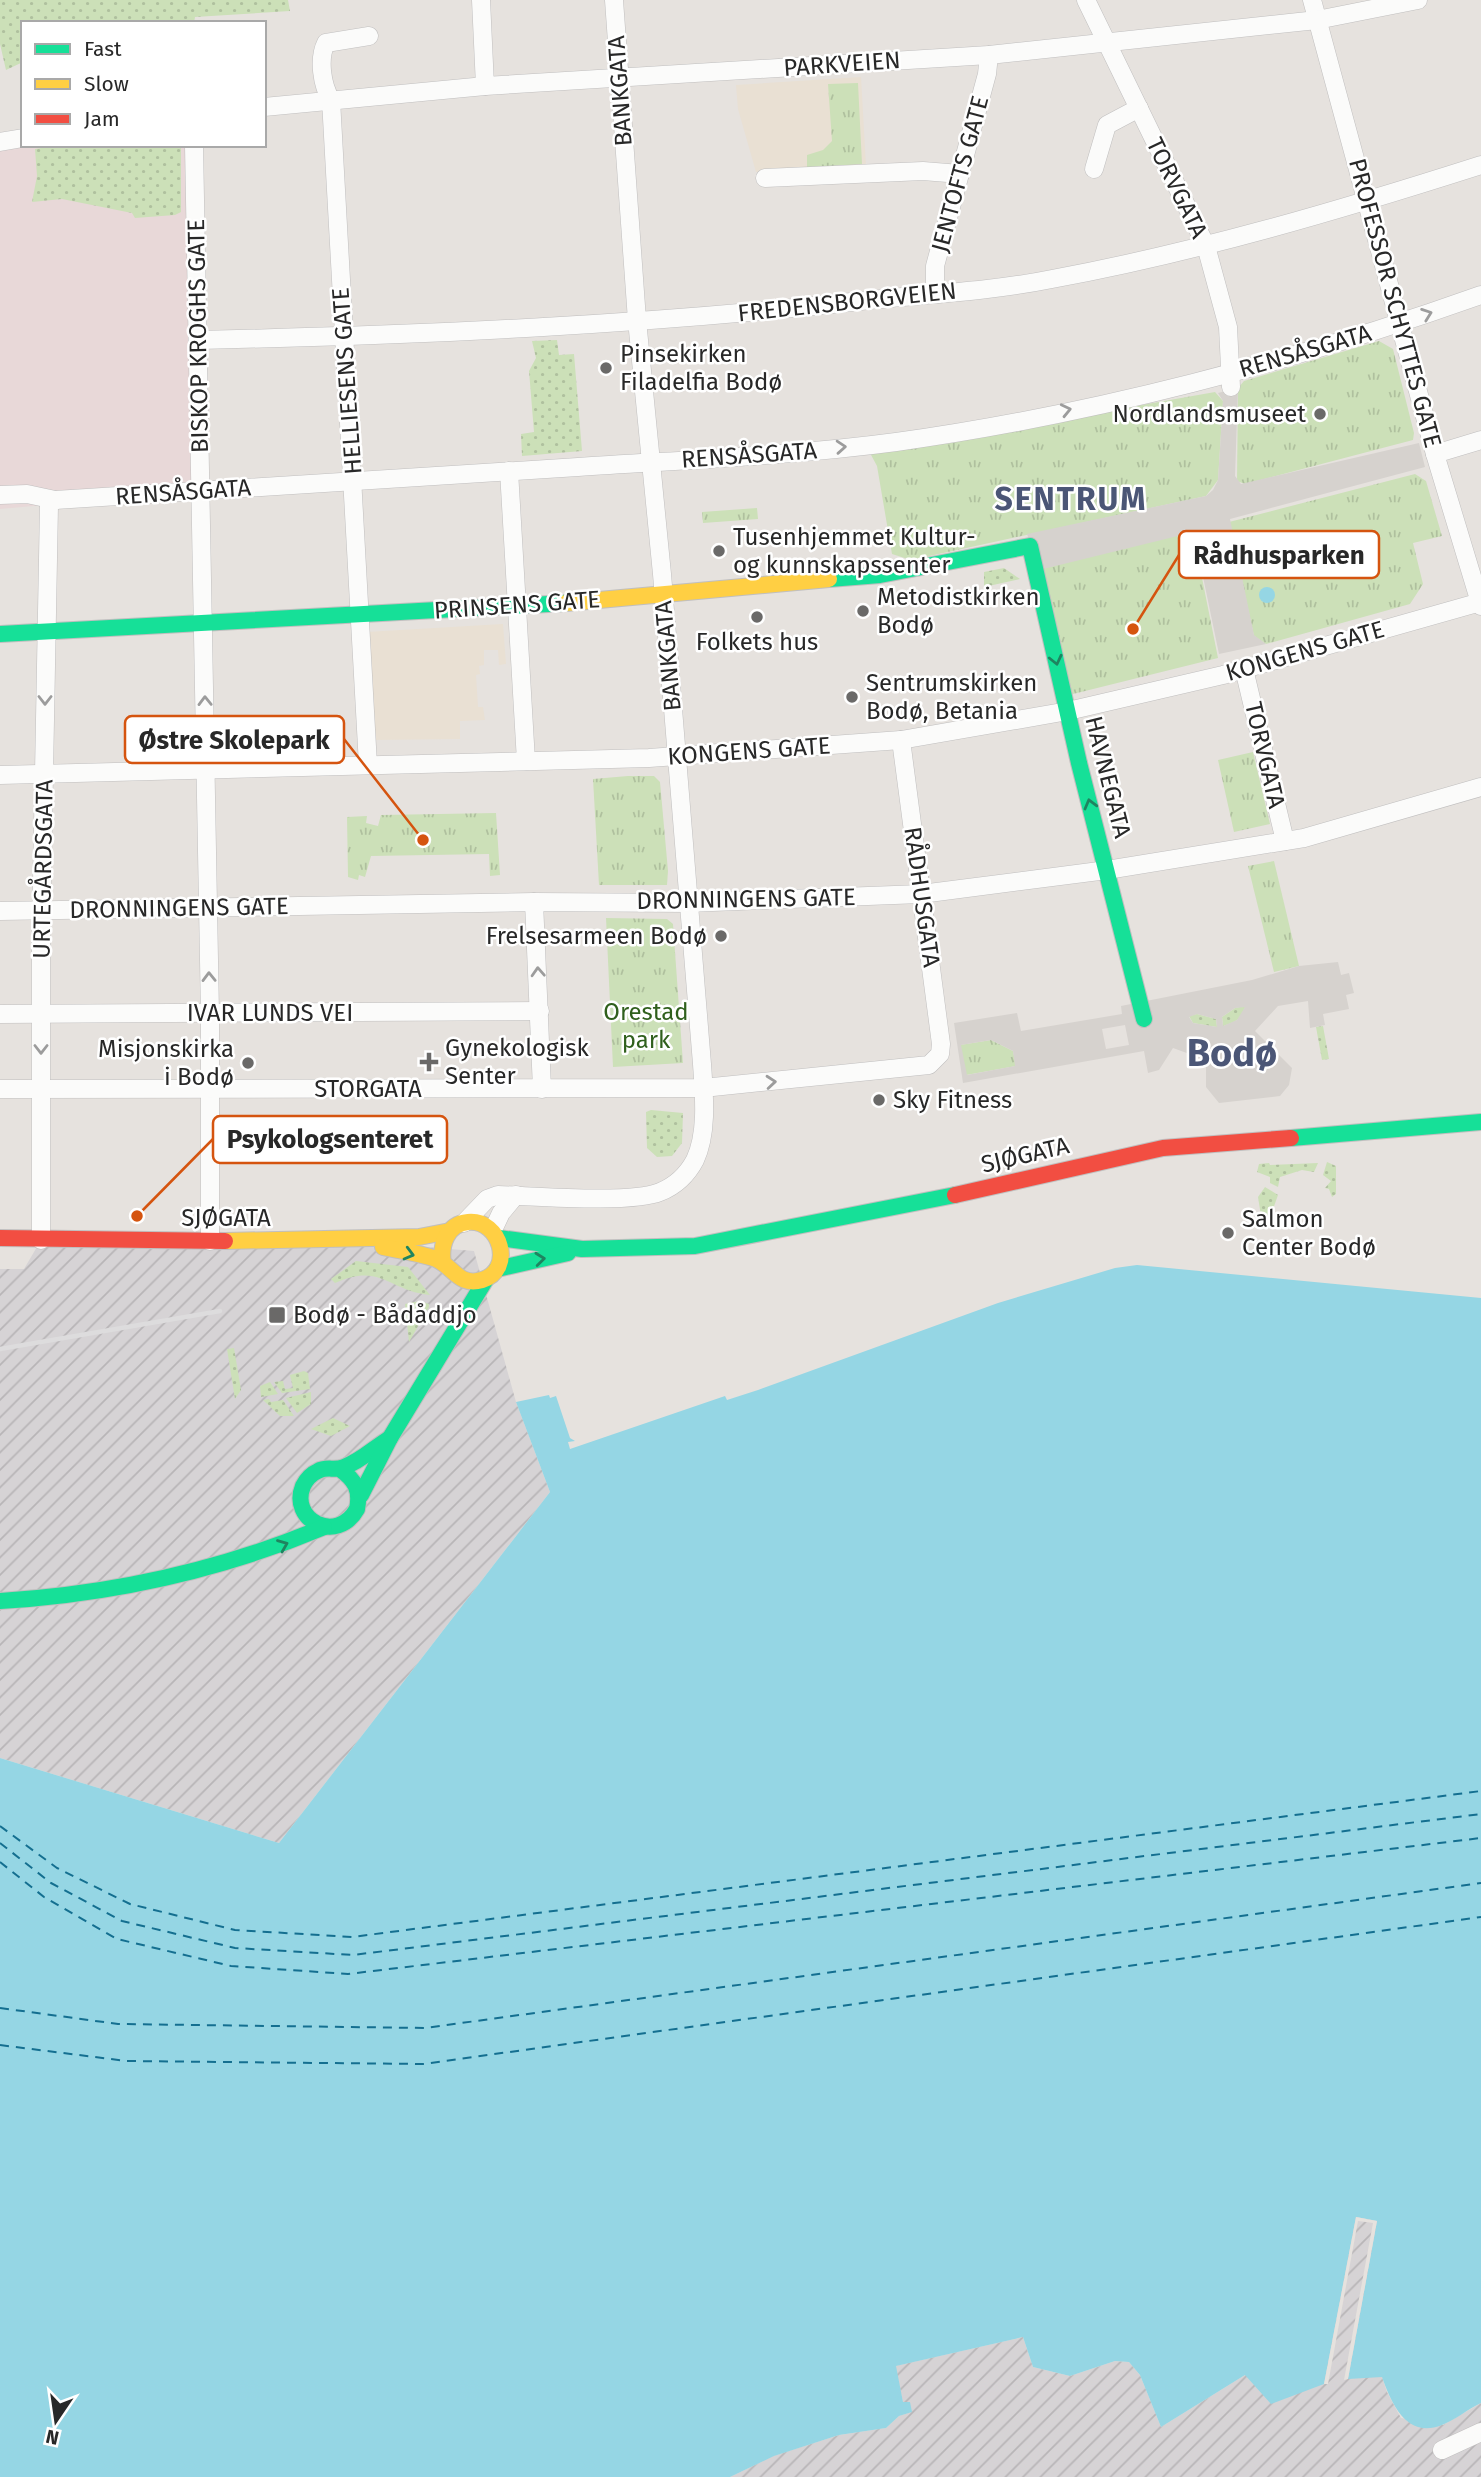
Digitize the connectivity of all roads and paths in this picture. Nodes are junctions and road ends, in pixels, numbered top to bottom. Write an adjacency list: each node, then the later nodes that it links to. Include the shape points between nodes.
1 (481, 0): 11 (street)
2 (614, 0): 10 (street, BANKGATA)
3 (1086, 0): 8 (street, TORVGATA)
4 (1312, 0): 6 (street, PROFESSOR SCHYTTES GATE)
5 (1418, 0): 6 (street, PARKVEIEN)
6 (1317, 20): 8 (street, PARKVEIEN); 22 (street, PROFESSOR SCHYTTES GATE)
7 (369, 36): 12 (street, HELLIESENS GATE, via 326,43 322,52 325,90)
8 (1106, 42): 9 (street, PARKVEIEN); 14 (street, TORVGATA)
9 (989, 55): 10 (street, PARKVEIEN); 20 (street, JENTOFTS GATE)
10 (618, 78): 11 (street, PARKVEIEN); 26 (street, BANKGATA)
11 (485, 86): 12 (street, PARKVEIEN)
12 (331, 100): 13 (street, PARKVEIEN); 28 (street, HELLIESENS GATE)
13 (266, 107)
14 (1139, 108): 19 (street, via 1107,125); 23 (street, TORVGATA)
15 (21, 138): 16 (street)
16 (0, 142)
17 (194, 147): 29 (street, BISKOP KROGHS GATE)
18 (1481, 165): 22 (street, FREDENSBORGVEIEN)
19 (1094, 169)
20 (961, 174): 21 (street, via 923,171); 24 (street, JENTOFTS GATE, via 935,267)
21 (765, 178)
22 (1369, 201): 23 (street, FREDENSBORGVEIEN); 27 (street, PROFESSOR SCHYTTES GATE)
23 (1206, 246): 24 (street, FREDENSBORGVEIEN, via 1049,280); 30 (street, TORVGATA, via 1222,298)
24 (935, 293): 26 (street, FREDENSBORGVEIEN)
25 (1481, 295): 27 (street, RENSÅSGATA, one-way to 25)
26 (637, 320): 28 (street, FREDENSBORGVEIEN); 33 (street, BANKGATA)
27 (1401, 324): 30 (street, RENSÅSGATA); 32 (street, PROFESSOR SCHYTTES GATE)
28 (344, 336): 29 (street, FREDENSBORGVEIEN); 35 (street, HELLIESENS GATE)
29 (199, 340): 36 (street, BISKOP KROGHS GATE)
30 (1232, 379): 33 (street, RENSÅSGATA, one-way to 30, via 920,438)
31 (1481, 440): 32 (street)
32 (1435, 454): 42 (street, PROFESSOR SCHYTTES GATE)
33 (651, 462): 34 (street, RENSÅSGATA); 41 (street, BANKGATA)
34 (509, 471): 35 (street, RENSÅSGATA); 43 (street)
35 (354, 481): 36 (street, RENSÅSGATA); 44 (street, HELLIESENS GATE)
36 (201, 491): 38 (street, RENSÅSGATA); 45 (street, BISKOP KROGHS GATE)
37 (0, 495): 38 (street, RENSÅSGATA, via 27,494)
38 (52, 503): 39 (street); 46 (street, URTEGÅRDSGATA)
39 (0, 507)
40 (1030, 546): 41 (main road, PRINSENS GATE, via 880,575); 49 (main road, HAVNEGATA, one-way to 49)
41 (663, 594): 43 (main road, PRINSENS GATE); 51 (street, BANKGATA)
42 (1481, 604): 48 (street, KONGENS GATE)
43 (517, 607): 44 (main road, PRINSENS GATE); 52 (street)
44 (360, 614): 45 (main road, PRINSENS GATE); 53 (street, HELLIESENS GATE)
45 (203, 623): 46 (main road, PRINSENS GATE); 54 (street, BISKOP KROGHS GATE, one-way to 45)
46 (46, 631): 47 (main road, PRINSENS GATE); 55 (street, URTEGÅRDSGATA, one-way to 55)
47 (0, 634)
48 (1244, 669): 49 (street, KONGENS GATE); 58 (street, TORVGATA)
49 (1068, 711): 50 (street, KONGENS GATE); 59 (main road, HAVNEGATA, one-way to 49)
50 (901, 740): 51 (street, KONGENS GATE); 60 (street, RÅDHUSGATA)
51 (676, 757): 52 (street, KONGENS GATE); 62 (street, BANKGATA)
52 (526, 761): 53 (street, KONGENS GATE)
53 (368, 765): 54 (street, KONGENS GATE)
54 (205, 769): 55 (street, KONGENS GATE); 63 (street, BISKOP KROGHS GATE)
55 (45, 774): 56 (street, KONGENS GATE); 64 (street, URTEGÅRDSGATA)
56 (0, 775)
57 (1481, 787): 58 (street, DRONNINGENS GATE)
58 (1285, 841): 59 (street, DRONNINGENS GATE)
59 (1107, 870): 60 (street, DRONNINGENS GATE); 70 (main road, HAVNEGATA)
60 (921, 894): 62 (street, DRONNINGENS GATE); 71 (street, RÅDHUSGATA)
61 (534, 902): 62 (street, DRONNINGENS GATE); 63 (street, DRONNINGENS GATE); 66 (street, one-way to 61)
62 (688, 903): 73 (street, BANKGATA)
63 (207, 908): 64 (street, DRONNINGENS GATE); 69 (street, BISKOP KROGHS GATE, one-way to 63)
64 (42, 910): 65 (street, DRONNINGENS GATE); 68 (street, URTEGÅRDSGATA)
65 (0, 911)
66 (540, 1011): 69 (street, IVAR LUNDS VEI); 76 (street)
67 (0, 1014): 68 (street, IVAR LUNDS VEI)
68 (41, 1014): 69 (street, IVAR LUNDS VEI); 72 (street, URTEGÅRDSGATA, one-way to 72)
69 (209, 1014): 75 (street, BISKOP KROGHS GATE)
70 (1144, 1018)
71 (940, 1054): 73 (street, STORGATA, one-way to 71, via 920,1067)
72 (41, 1088): 74 (street, STORGATA); 75 (street, STORGATA); 83 (street, URTEGÅRDSGATA)
73 (704, 1088): 76 (street, STORGATA); 78 (street, BANKGATA, via 700,1145 682,1179 671,1187 633,1196)
74 (0, 1089)
75 (210, 1089): 76 (street, STORGATA); 84 (street, BISKOP KROGHS GATE)
76 (542, 1089)
77 (1481, 1122): 85 (main road, SJØGATA, via 1163,1148 956,1195 695,1246)
78 (516, 1195): 79 (street, BANKGATA, via 486,1199); 80 (street, via 501,1213)
79 (457, 1227): 80 (main road, SJØGATA, via 479,1223); 82 (main road, SJØGATA, via 419,1237); 86 (main road, via 442,1249)
80 (496, 1234): 85 (main road, SJØGATA); 87 (main road, via 502,1257)
81 (0, 1238): 83 (main road, SJØGATA)
82 (327, 1239): 84 (main road, SJØGATA); 86 (main road, SJØGATA, one-way to 86, via 389,1248)
83 (41, 1240): 84 (main road, SJØGATA)
84 (210, 1241)
85 (582, 1249): 87 (main road, SJØGATA, one-way to 85)
86 (446, 1268): 87 (main road, SJØGATA, via 466,1282); 88 (main road)
87 (491, 1274): 90 (main road)
88 (450, 1294)
89 (447, 1314): 90 (main road)
90 (436, 1358): 91 (main road)
91 (390, 1438): 92 (main road); 93 (main road)
92 (340, 1469): 93 (main road, via 352,1476); 94 (main road, via 329,1467 313,1473 303,1486)
93 (361, 1495): 95 (main road, via 351,1520)
94 (301, 1499): 95 (main road, via 307,1517); 96 (main road, via 285,1520)
95 (324, 1527): 96 (main road, one-way to 95, via 264,1553)
96 (240, 1558): 97 (main road, via 125,1588)
97 (0, 1601)
98 (1481, 2432): 99 (street)
99 (1442, 2451)

